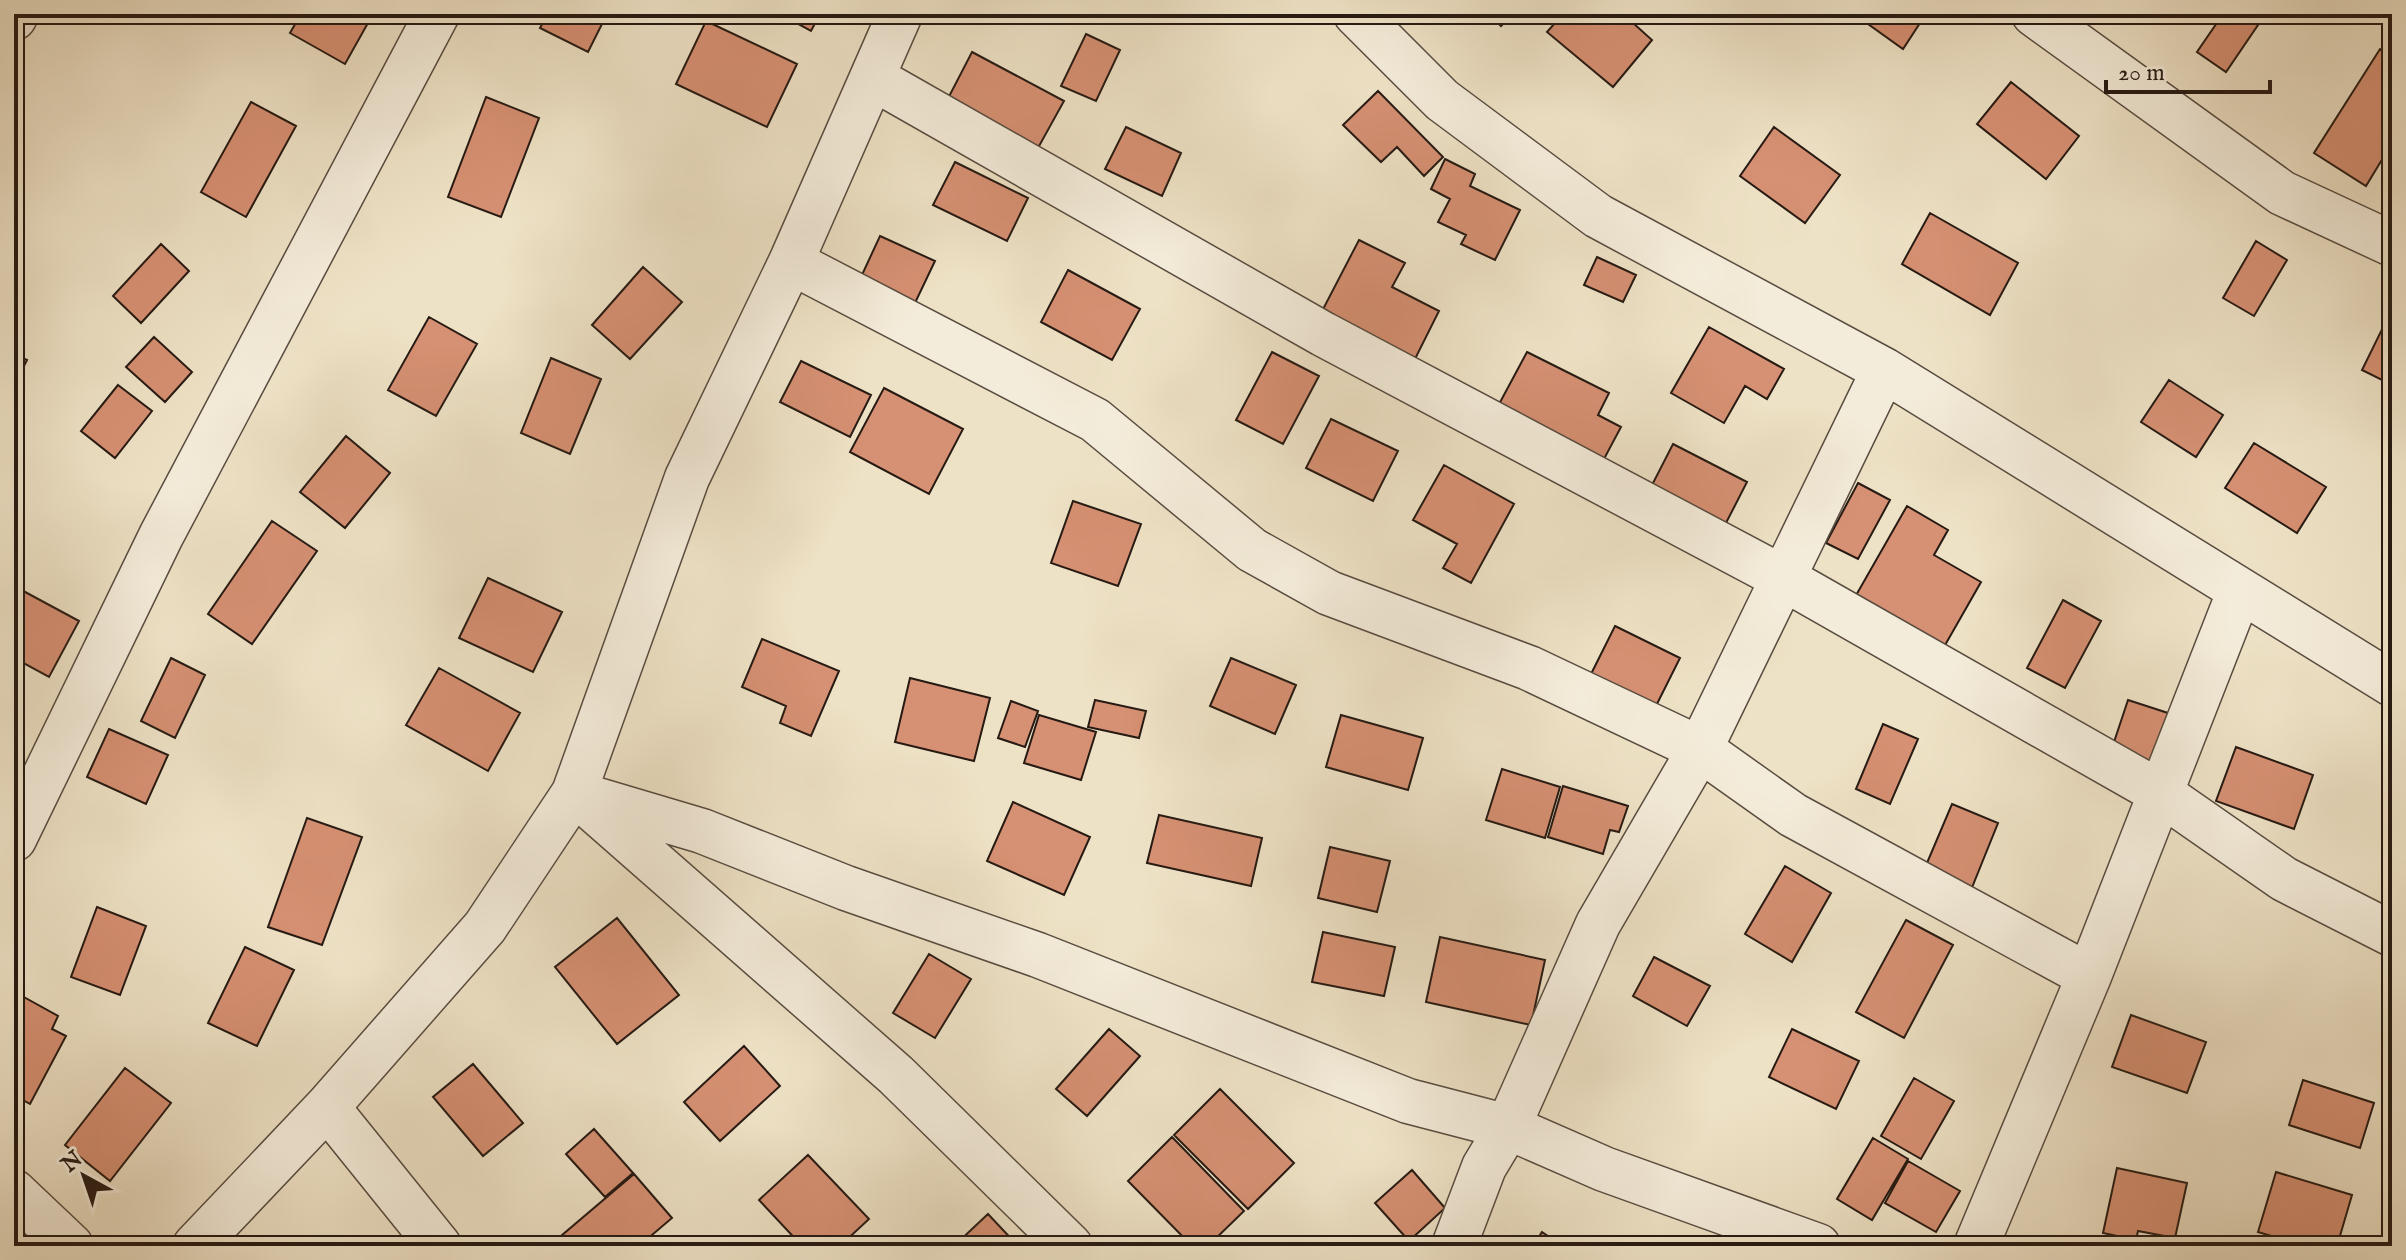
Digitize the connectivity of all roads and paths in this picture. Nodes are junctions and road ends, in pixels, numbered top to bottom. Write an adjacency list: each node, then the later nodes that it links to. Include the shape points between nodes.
1 (437, 14): 15 (street, via 161,536)
2 (900, 14): 5 (street)
3 (1356, 14): 8 (street, via 1442,100 1598,216)
4 (2034, 14): 6 (street, via 2282,193)
5 (873, 78): 7 (street); 9 (street, via 1323,334)
6 (2392, 244)
7 (791, 262): 12 (street, via 1095,420 1252,550 1329,593 1529,668); 14 (street, via 687,478)
8 (1884, 370): 9 (street); 10 (street)
9 (1783, 578): 12 (street); 13 (street)
10 (2240, 590): 11 (street); 13 (street)
11 (2392, 684)
12 (1700, 749): 17 (street, via 1793,815); 19 (street, via 1598,924)
13 (2159, 792): 16 (street, via 2284,879); 17 (street)
14 (574, 793): 18 (street, via 485,927); 19 (street, via 702,831 1038,955 1408,1101); 24 (street, via 896,1075)
15 (14, 839)
16 (2392, 934)
17 (2089, 976): 27 (street)
18 (327, 1107): 22 (street); 23 (street)
19 (1508, 1127): 25 (street, via 1484,1167); 26 (street, via 1604,1169)
20 (14, 1192): 21 (street)
21 (71, 1246)
22 (195, 1246)
23 (439, 1246)
24 (1070, 1246)
25 (1454, 1246)
26 (1818, 1246)
27 (1976, 1246)

